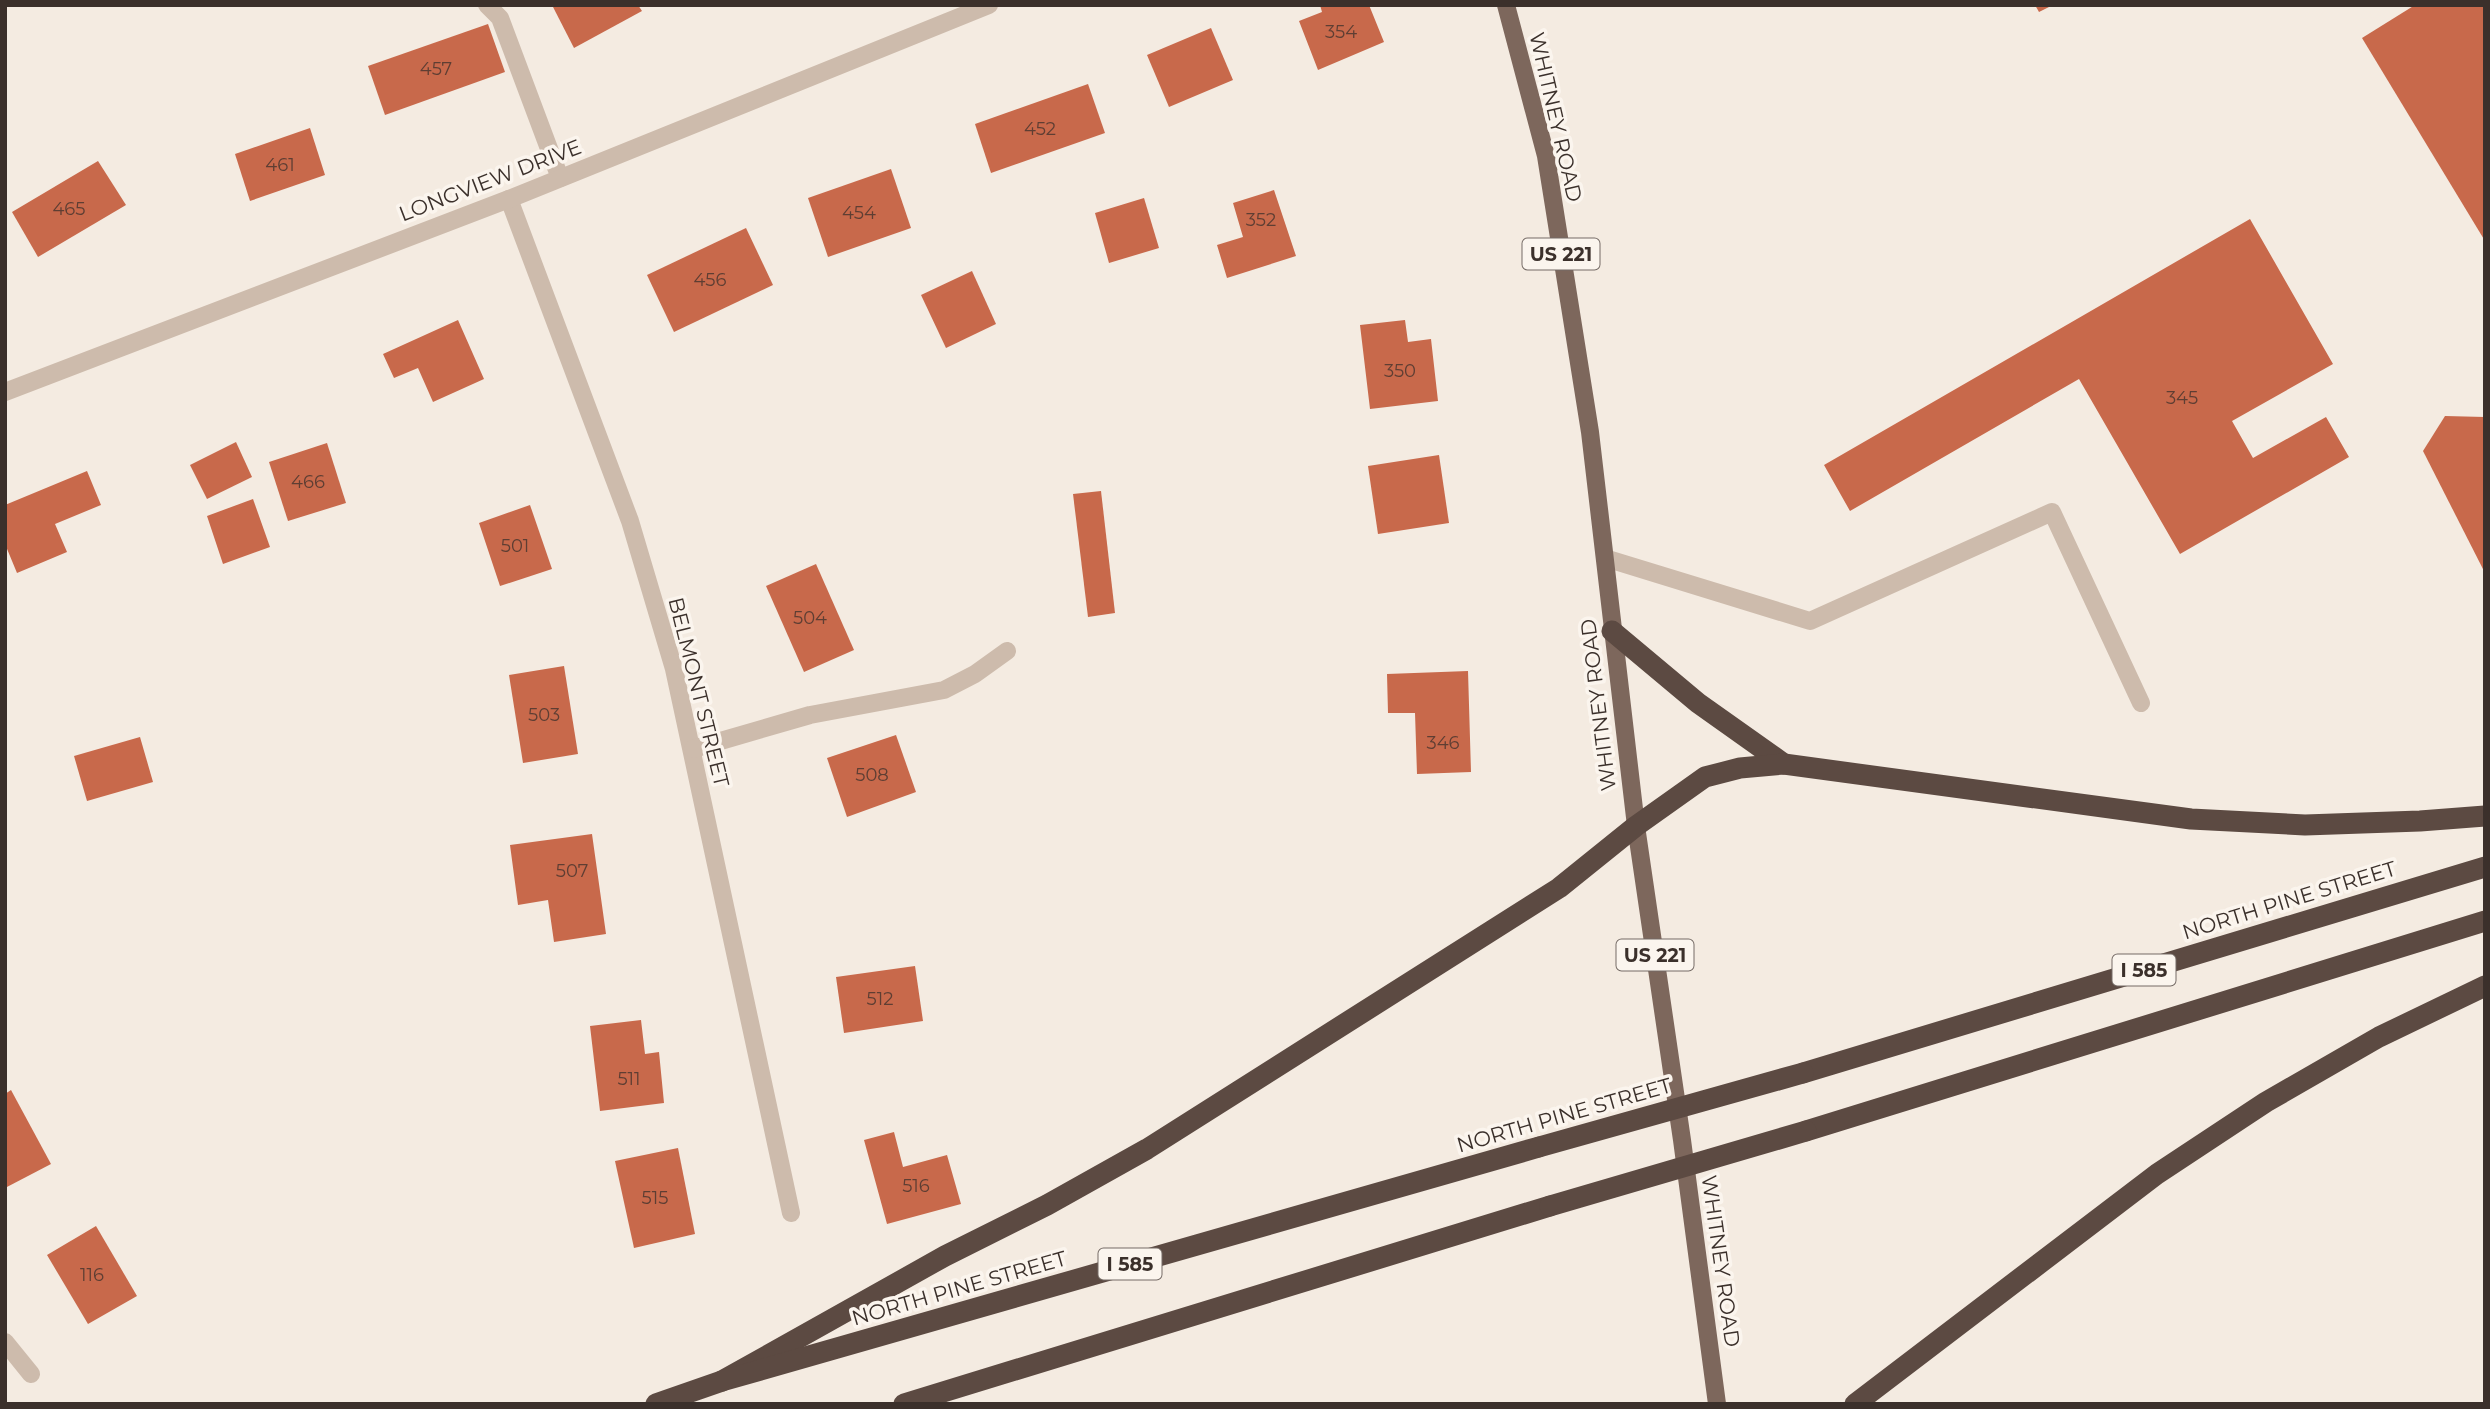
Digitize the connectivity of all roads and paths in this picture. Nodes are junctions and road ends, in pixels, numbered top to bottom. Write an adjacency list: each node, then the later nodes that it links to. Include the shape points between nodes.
1 (487, 5): 4 (street, via 500,18)
2 (989, 5): 4 (street, LONGVIEW DRIVE)
3 (1506, 5): 7 (main road, WHITNEY ROAD / US 221, via 1546,156)
4 (560, 178): 5 (street, LONGVIEW DRIVE)
5 (509, 198): 6 (street, LONGVIEW DRIVE); 11 (street, BELMONT STREET, via 630,521)
6 (5, 392)
7 (1605, 558): 8 (main road, WHITNEY ROAD / US 221); 10 (street, via 1810,621 2052,512)
8 (1612, 631): 12 (highway, via 1729,728); 14 (main road, WHITNEY ROAD / US 221)
9 (1007, 651): 11 (street, via 944,690 810,715)
10 (2141, 703)
11 (693, 749): 18 (street, BELMONT STREET)
12 (1784, 764): 13 (highway, via 2191,819 2305,825); 14 (highway, via 1705,777)
13 (2485, 816)
14 (1636, 825): 21 (highway, via 1559,888 1147,1149); 24 (main road, WHITNEY ROAD / US 221)
15 (2485, 867): 21 (highway, NORTH PINE STREET / I 585, bridge, via 1803,1073)
16 (2485, 922): 23 (highway, I 585, bridge)
17 (2485, 986): 25 (highway, via 2379,1037 2244,1116 2157,1174)
18 (791, 1213)
19 (5, 1342): 20 (street)
20 (31, 1374)
21 (722, 1381): 22 (highway, NORTH PINE STREET / I 585)
22 (656, 1404)
23 (904, 1404)
24 (1717, 1404)
25 (1854, 1404)

